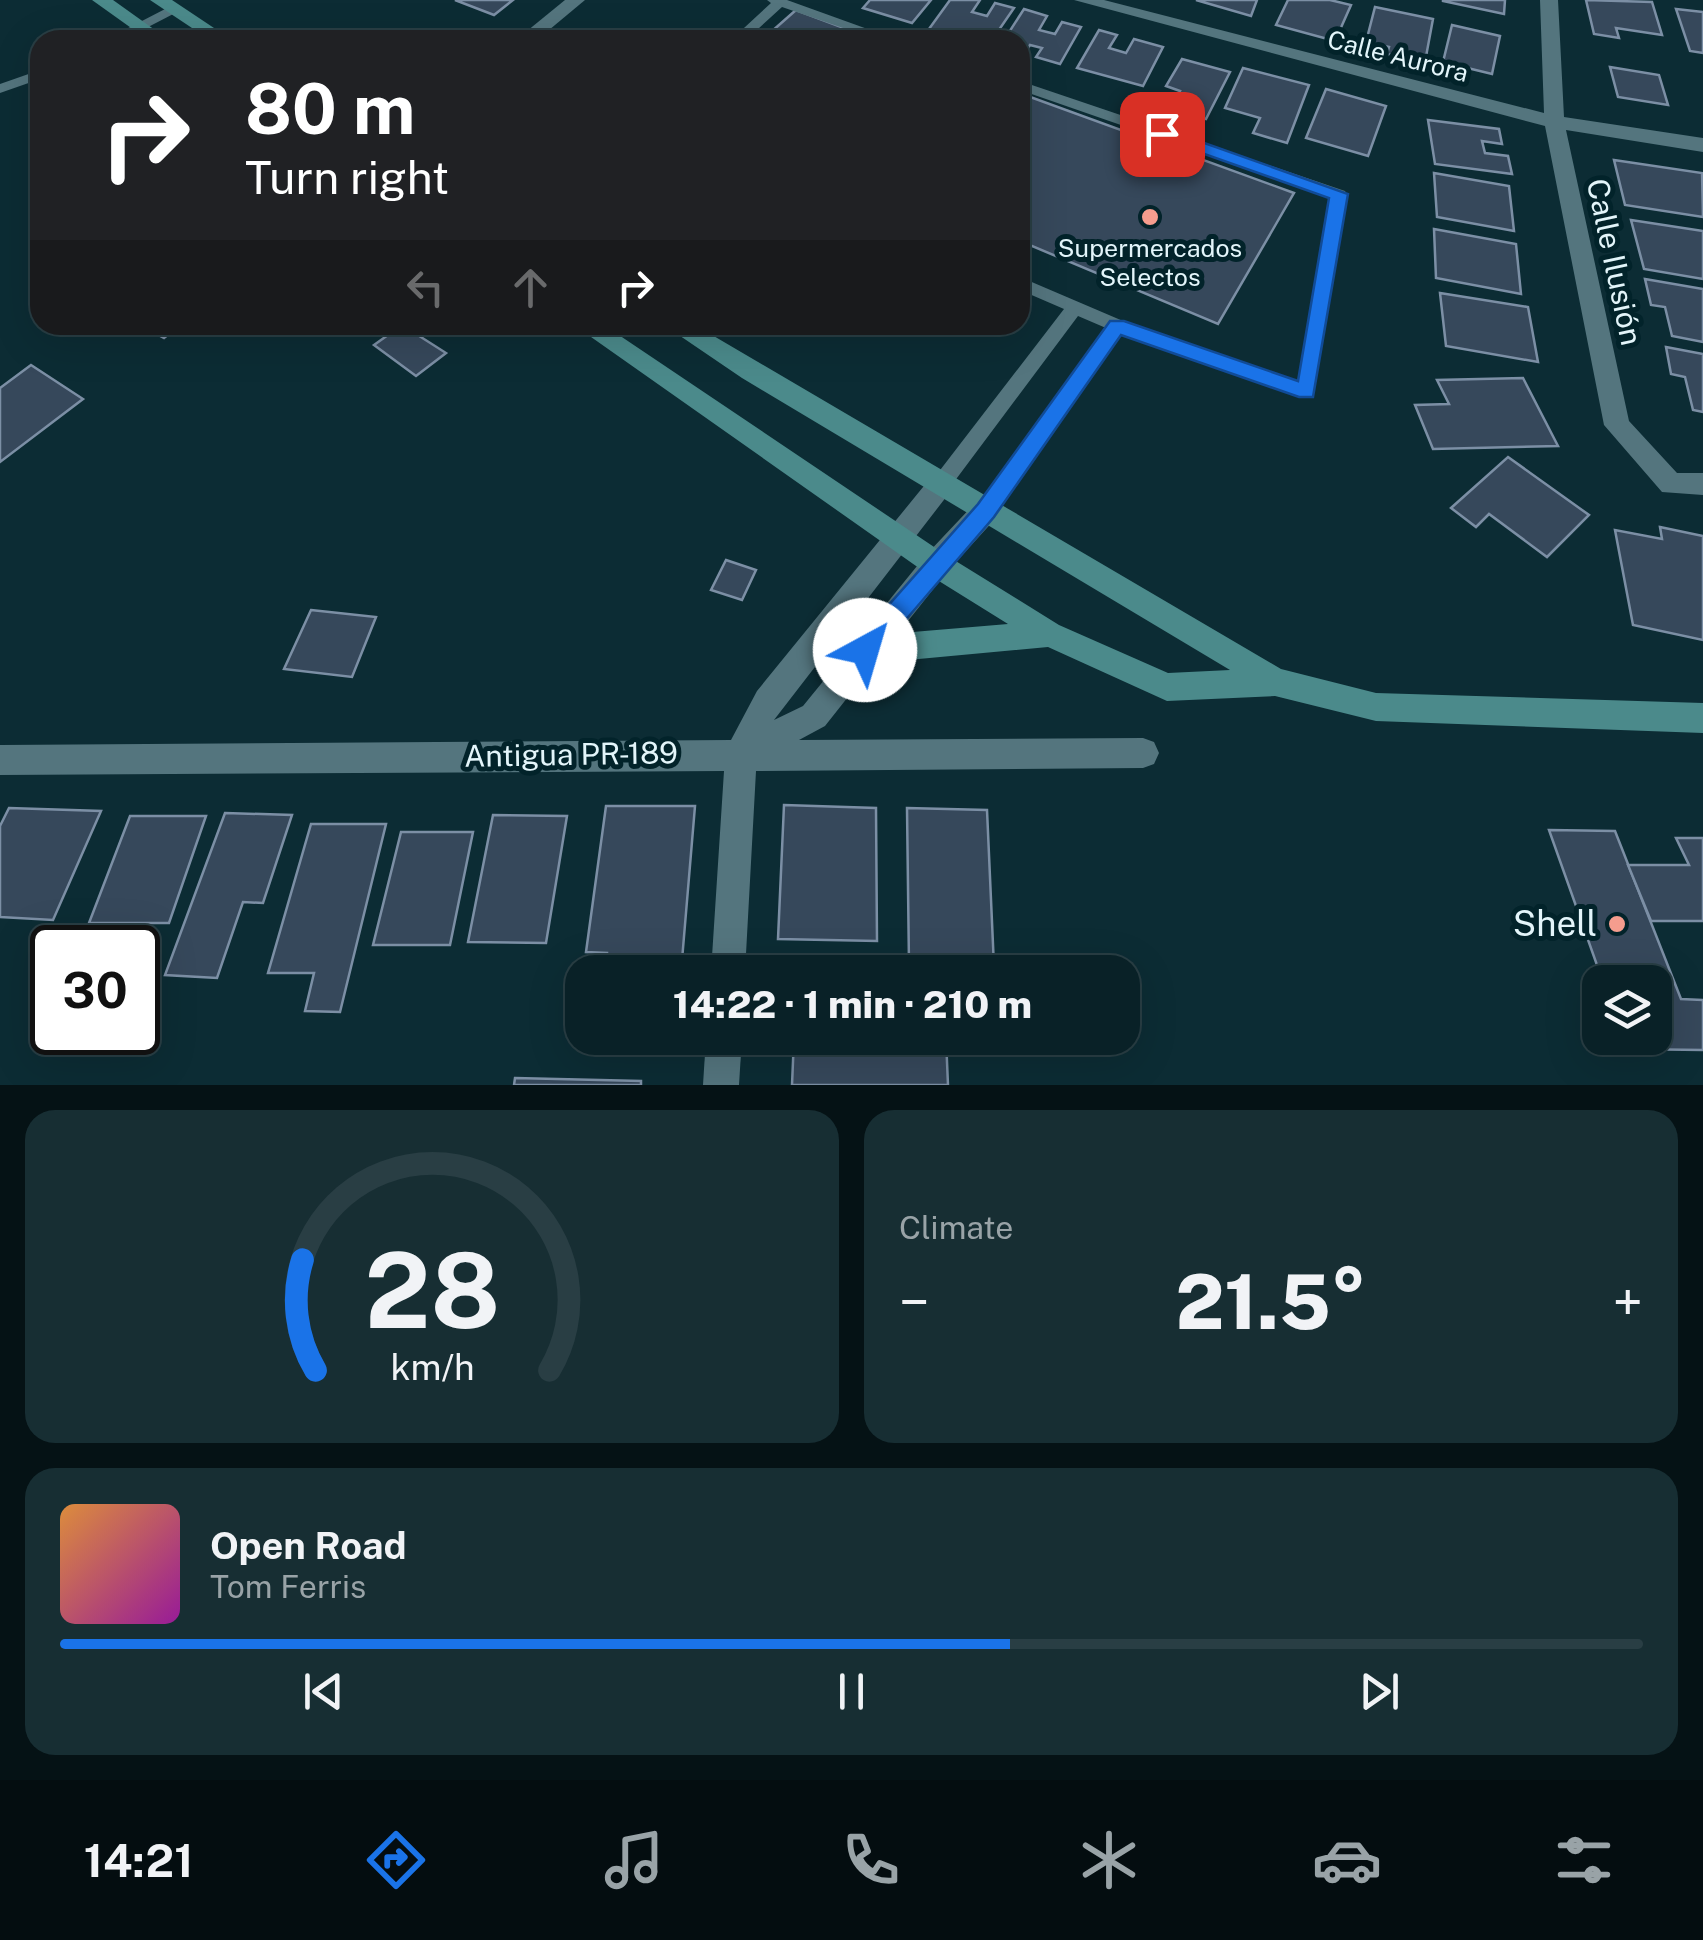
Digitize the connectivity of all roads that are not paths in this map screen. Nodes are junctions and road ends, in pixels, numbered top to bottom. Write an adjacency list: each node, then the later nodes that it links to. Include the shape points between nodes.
1 (101, 0): 7 (main road)
2 (576, 0): 11 (street)
3 (1083, 0): 17 (street, Calle Aurora)
4 (1549, 0): 17 (street, Calle Ilusión)
5 (777, 1): 12 (lane); 13 (lane)
6 (167, 5): 7 (lane); 10 (main road)
7 (140, 26): 8 (lane); 9 (main road)
8 (132, 30)
9 (146, 30)
10 (208, 30)
11 (538, 30)
12 (748, 30)
13 (862, 30)
14 (30, 78): 16 (lane)
15 (1030, 87): 21 (lane, via 1339,194 1306,392)
16 (0, 89)
17 (1554, 122): 18 (street, Calle Aurora); 25 (street, Calle Ilusión, via 1617,425 1671,484)
18 (1703, 145)
19 (1030, 288): 20 (lane)
20 (1074, 308): 21 (lane); 24 (lane)
21 (1117, 326): 26 (lane)
22 (601, 335): 27 (main road)
23 (693, 335): 24 (main road)
24 (940, 484): 26 (main road); 27 (street)
25 (1703, 484)
26 (986, 510): 28 (street); 31 (main road, via 1147,600)
27 (898, 538): 28 (main road); 34 (street, via 768,702)
28 (936, 564): 29 (main road); 30 (street)
29 (1049, 634): 30 (main road); 31 (main road, via 1167,687)
30 (865, 650): 34 (street, via 814,716)
31 (1275, 682): 32 (main road, via 1376,707)
32 (1703, 718)
33 (1142, 752): 34 (street, Antigua PR-189)
34 (740, 753): 35 (street, Antigua PR-189); 36 (street)
35 (0, 760)
36 (729, 955)
37 (723, 1055): 38 (street)
38 (721, 1085)

